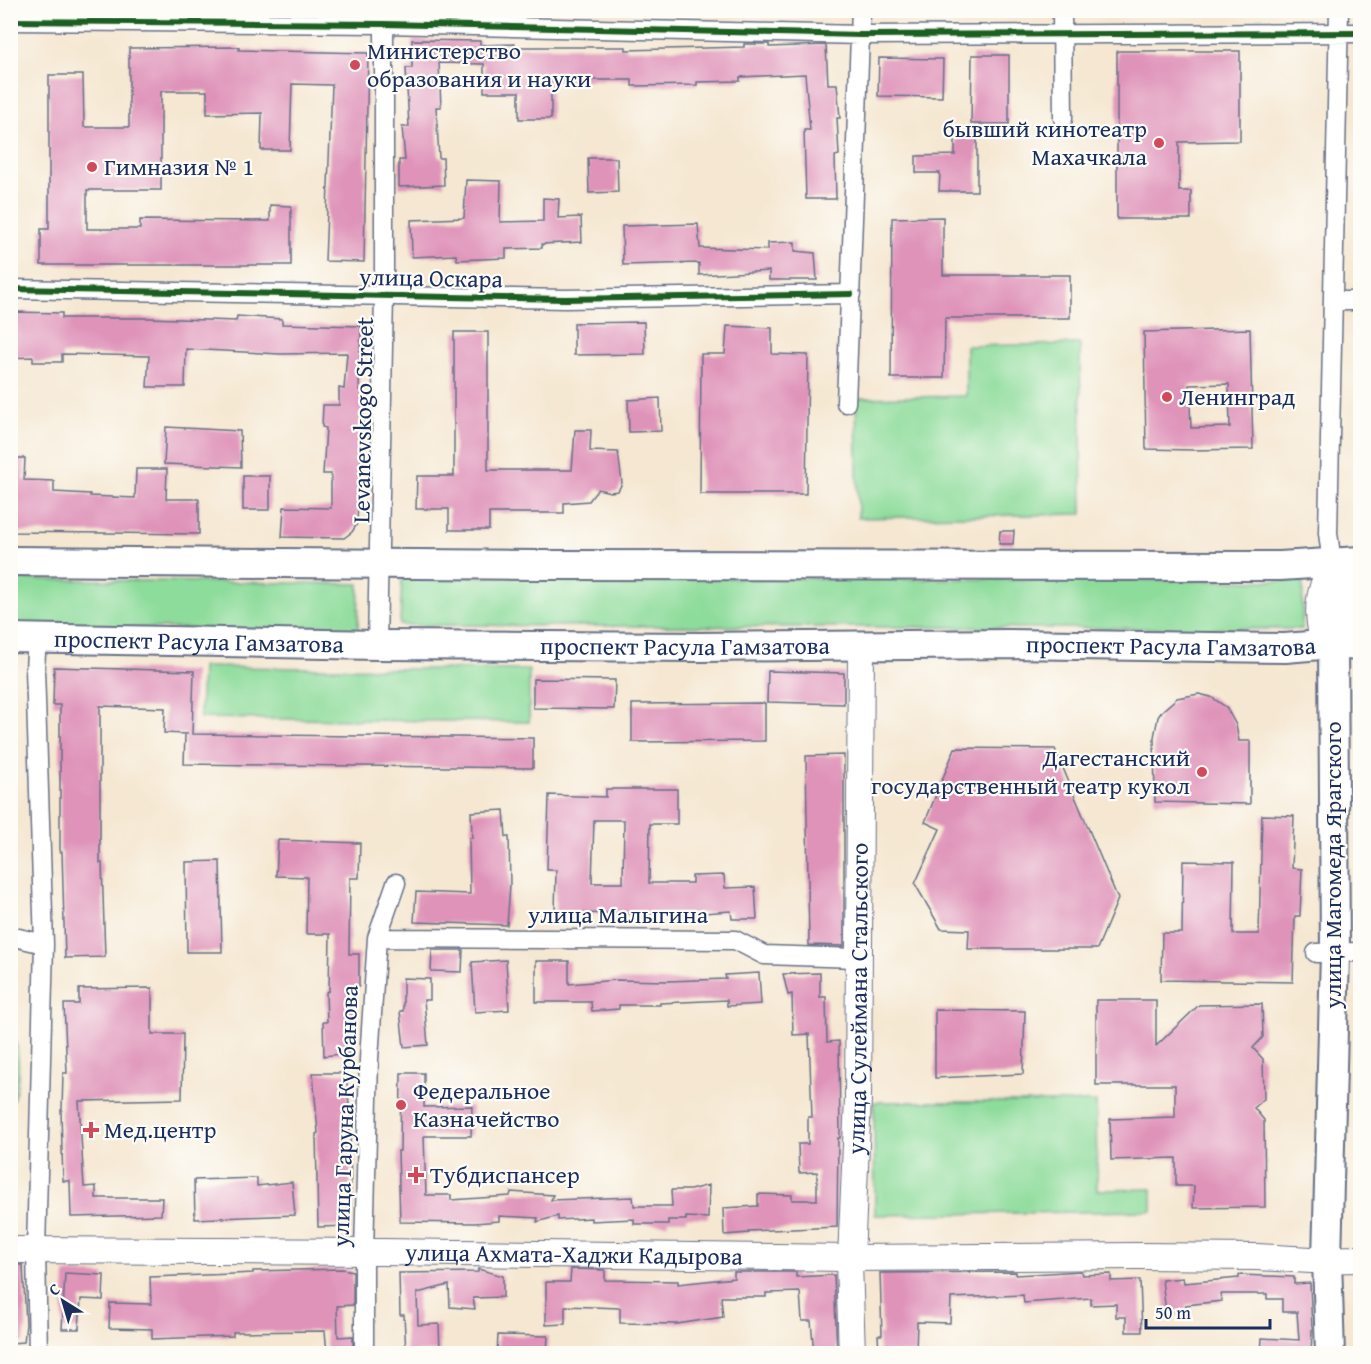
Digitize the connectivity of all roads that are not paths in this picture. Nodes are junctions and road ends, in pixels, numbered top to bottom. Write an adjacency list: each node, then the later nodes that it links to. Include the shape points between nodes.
1 (861, 10): 9 (street)
2 (1062, 10): 8 (street)
3 (1339, 10): 6 (street)
4 (384, 17): 5 (street); 9 (street); 13 (street, Levanevskogo Street)
5 (10, 21)
6 (1339, 33): 7 (street); 8 (street, via 1252,28); 14 (street)
7 (1360, 33)
8 (1062, 34): 9 (street); 10 (street)
9 (861, 35): 12 (street)
10 (1063, 120)
11 (10, 289): 13 (street, улица Оскара)
12 (851, 294): 13 (street, улица Оскара, via 565,299); 16 (street)
13 (384, 295): 20 (street, Levanevskogo Street)
14 (1334, 301): 15 (street); 19 (street, via 1328,533)
15 (1360, 301)
16 (846, 404)
17 (10, 561): 20 (main road)
18 (1360, 561): 19 (main road)
19 (1332, 563): 20 (main road); 23 (main road, улица Магомеда Ярагского, via 1320,587 1318,622)
20 (378, 564): 22 (street, Levanevskogo Street)
21 (24, 638): 22 (main road, проспект Расула Гамзатова); 29 (street, via 36,669)
22 (377, 645): 24 (main road, проспект Расула Гамзатова)
23 (1328, 645): 24 (main road, проспект Расула Гамзатова); 25 (main road, проспект Расула Гамзатова); 30 (main road, улица Магомеда Ярагского, via 1318,681)
24 (859, 646): 31 (main road, улица Сулеймана Стальского); 35 (main road, улица Сулеймана Стальского, via 858,1100)
25 (1360, 646)
26 (396, 883): 28 (street, улица Гаруна Курбанова)
27 (10, 936): 29 (street)
28 (377, 938): 31 (street, улица Малыгина, via 735,940 764,954); 34 (street, улица Гаруна Курбанова)
29 (44, 944): 33 (street)
30 (1337, 953): 36 (main road, улица Магомеда Ярагского)
31 (856, 958): 35 (main road, улица Сулеймана Стальского)
32 (10, 1250): 33 (main road, улица Ахмата-Хаджи Кадырова)
33 (36, 1250): 34 (main road, улица Ахмата-Хаджи Кадырова); 38 (street)
34 (364, 1252): 35 (main road, улица Ахмата-Хаджи Кадырова); 39 (street, улица Гаруна Курбанова)
35 (849, 1258): 36 (main road, улица Ахмата-Хаджи Кадырова); 40 (main road, улица Сулеймана Стальского)
36 (1319, 1259): 37 (main road); 41 (main road, улица Магомеда Ярагского); 42 (main road, улица Магомеда Ярагского)
37 (1360, 1259)
38 (38, 1353)
39 (364, 1353)
40 (850, 1353)
41 (1315, 1353)
42 (1330, 1353)

